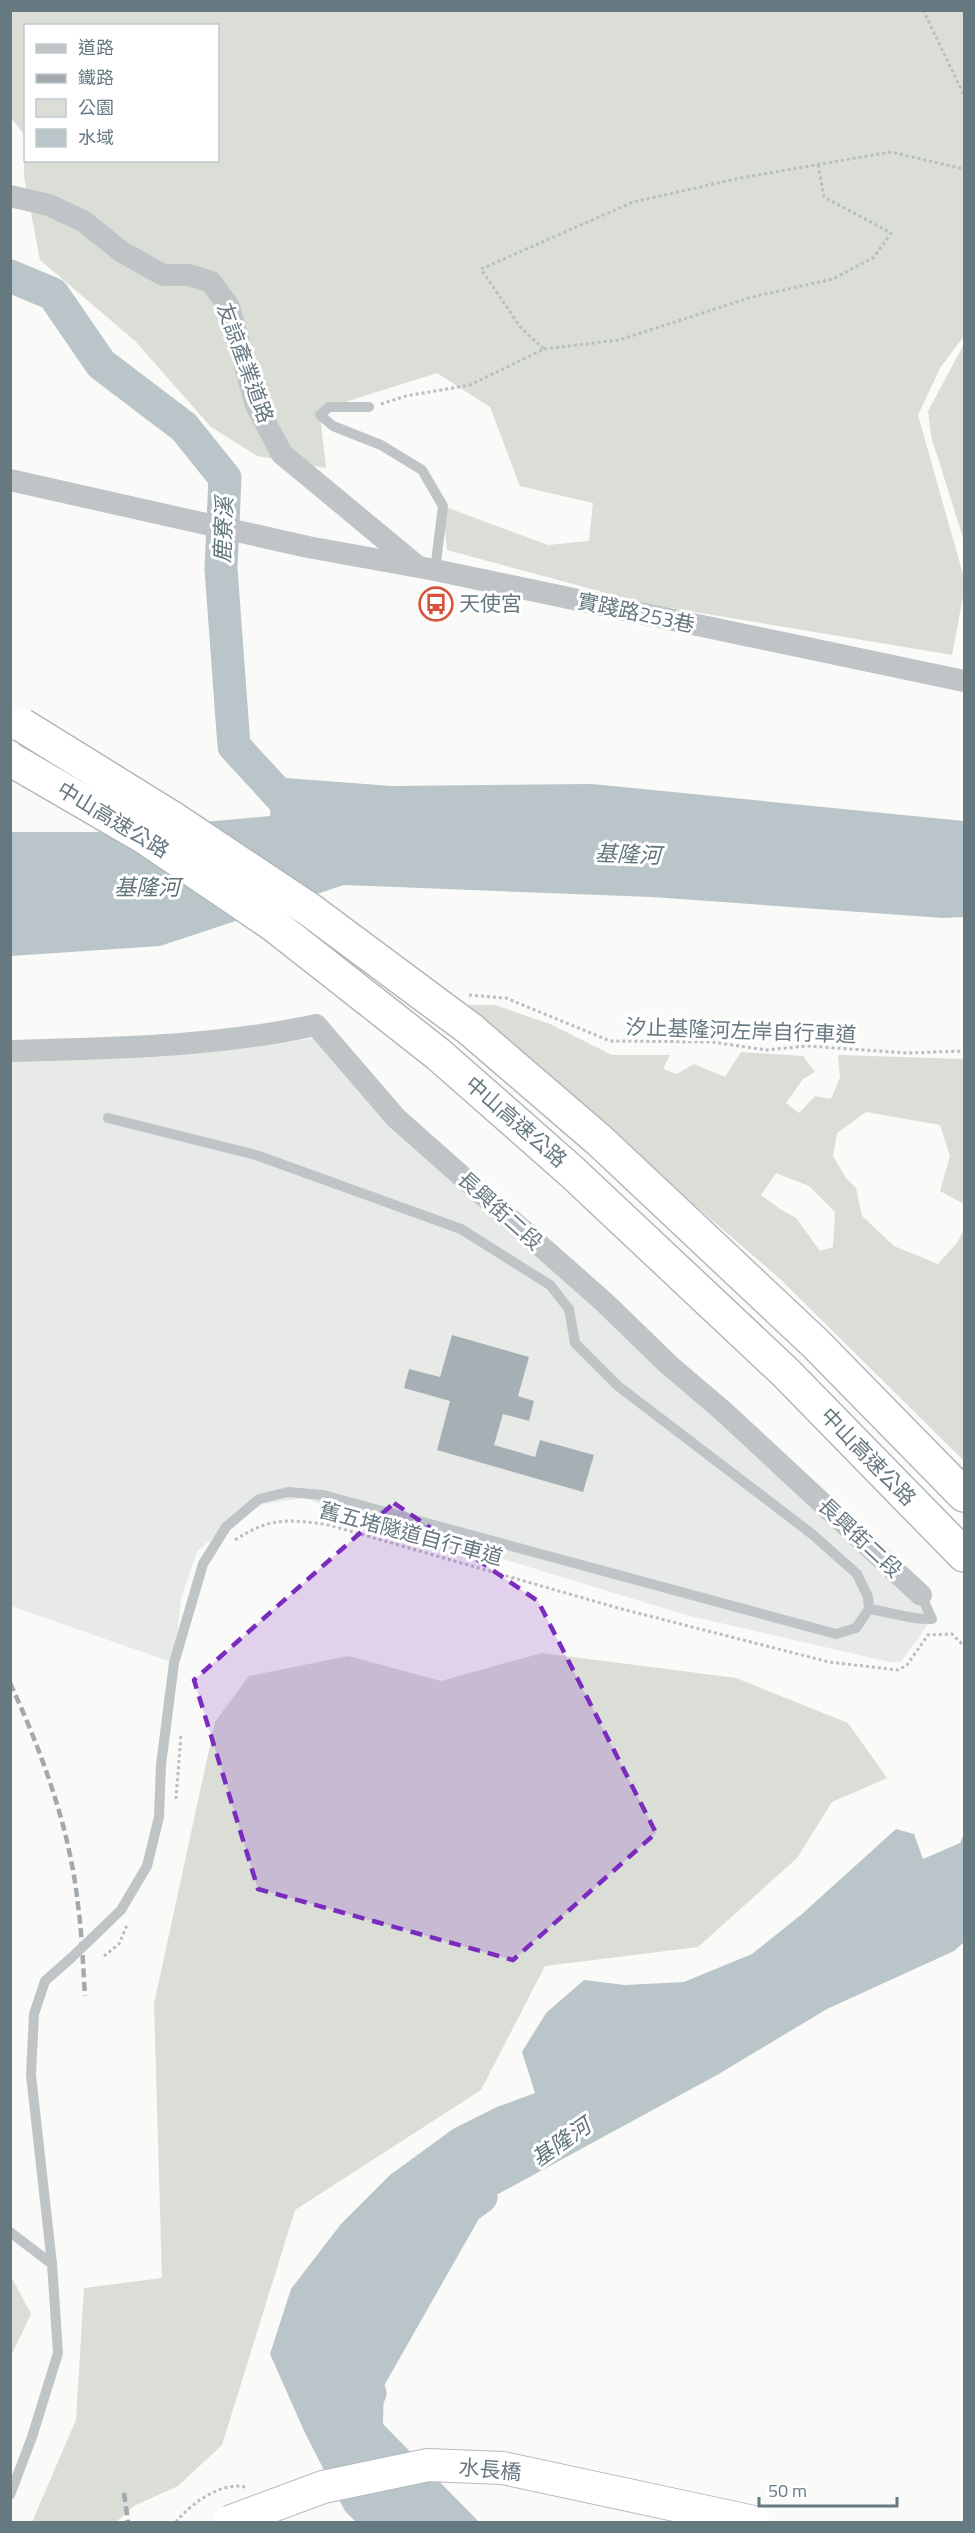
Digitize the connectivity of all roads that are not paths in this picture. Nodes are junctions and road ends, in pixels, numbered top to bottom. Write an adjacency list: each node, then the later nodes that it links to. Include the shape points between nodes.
1 (10, 196): 4 (street, 友諒產業道路, via 50,205 83,221 122,252 163,275 189,275 211,282 229,307 256,405 282,454)
2 (369, 407): 6 (lane, via 329,407 320,415 333,426 381,445 422,470 443,506)
3 (10, 480): 5 (street, 實踐路253巷)
4 (372, 528): 5 (street, via 374,550); 6 (street, 友諒產業道路)
5 (353, 555): 6 (street, 實踐路253巷)
6 (427, 568): 7 (street, 實踐路253巷)
7 (964, 681)
8 (16, 722): 12 (highway, 中山高速公路, bridge, via 172,818 310,910 470,1029 599,1140 807,1336)
9 (10, 759): 13 (highway, 中山高速公路, bridge, via 146,838 274,926 438,1054 571,1171 785,1372)
10 (10, 1051): 14 (street, 長興街二段, via 199,1042 316,1025 396,1118 604,1302)
11 (108, 1118): 15 (lane, via 256,1155 461,1229 523,1266 562,1298 569,1309 575,1343 593,1363 812,1534 857,1574)
12 (964, 1495)
13 (964, 1555)
14 (921, 1595): 15 (lane, via 932,1619 913,1620 895,1612)
15 (869, 1609): 17 (lane, bridge, via 856,1628 836,1634 323,1495 288,1492 259,1499 226,1527 203,1564 174,1663 161,1765 159,1818 147,1866 121,1910 45,1981 34,2014 31,2075)
16 (10, 2232): 17 (lane)
17 (51, 2264): 18 (lane, via 58,2353)
18 (10, 2495)
19 (229, 2523): 20 (street, 水長橋, bridge, via 323,2487 428,2465 503,2468)
20 (754, 2523)

